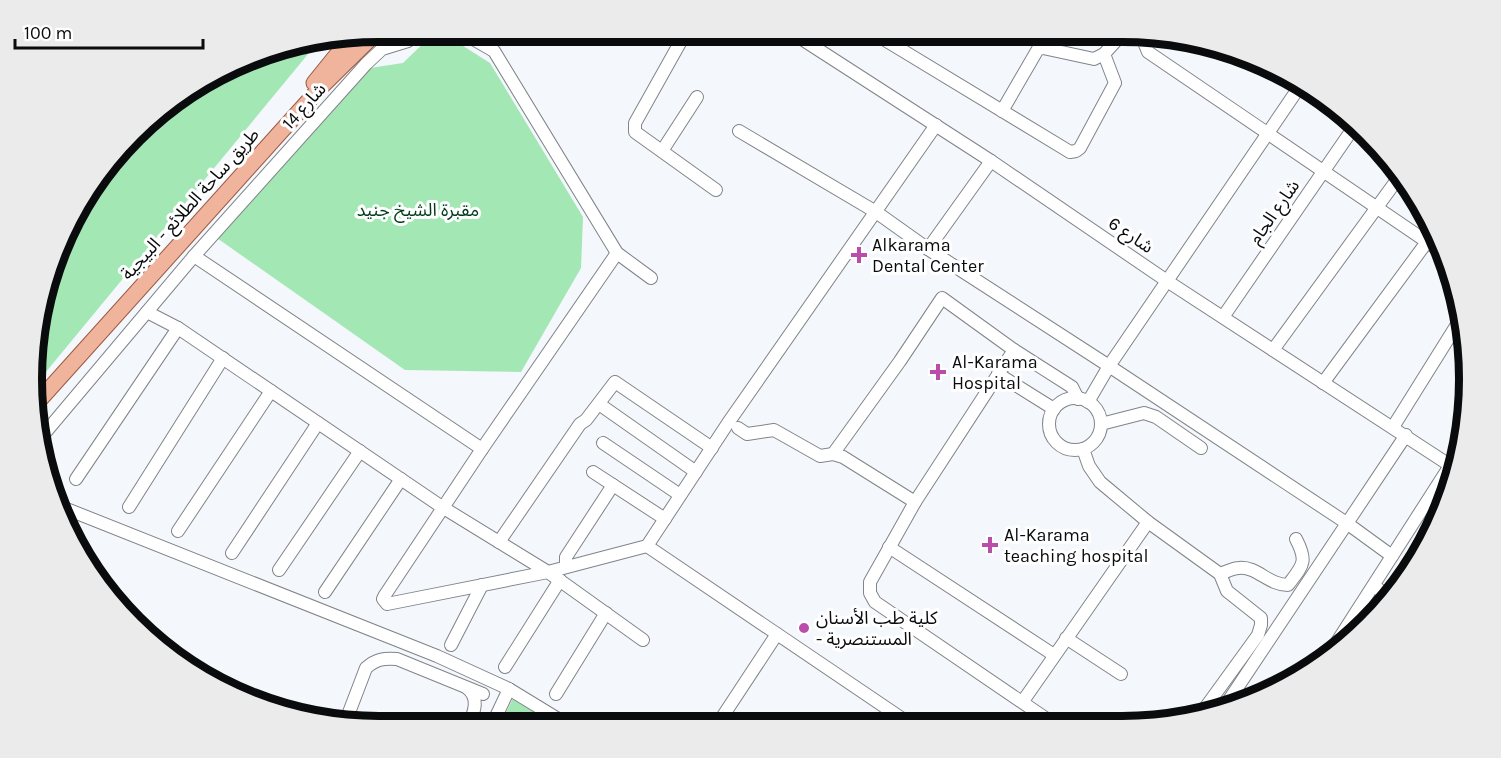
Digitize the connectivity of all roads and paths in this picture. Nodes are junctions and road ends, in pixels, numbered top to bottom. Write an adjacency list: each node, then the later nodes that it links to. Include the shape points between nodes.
1 (404, 42): 29 (street, شارع 14, via 382,48 366,64)
2 (478, 42): 28 (street, via 494,51)
3 (680, 42): 18 (street, via 635,123 635,132)
4 (807, 42): 14 (street, شارع 6)
5 (888, 42): 13 (street)
6 (1115, 42): 10 (street)
7 (366, 43): 43 (main road, طريق ساحة الطلائع - البيجية, via 321,87)
8 (1144, 43): 17 (street, via 1148,52)
9 (345, 44): 44 (main road, طريق ساحة الطلائع - البيجية, via 183,240)
10 (1104, 54): 13 (street, via 1094,59 1038,49); 13 (street, via 1114,83 1076,151 1070,152)
11 (1297, 91): 17 (street)
12 (697, 96): 18 (street)
13 (1002, 111)
14 (936, 125): 19 (street, شارع 6); 24 (street)
15 (739, 131): 24 (street)
16 (1351, 132): 20 (street, شارع الجام)
17 (1268, 134): 20 (street); 31 (street)
18 (662, 151): 22 (street)
19 (991, 161): 27 (street); 31 (street, شارع 6)
20 (1324, 172): 23 (street); 33 (street, شارع الجام)
21 (1395, 182): 23 (street)
22 (716, 190)
23 (1377, 208): 25 (street); 37 (street)
24 (876, 212): 27 (street); 55 (street)
25 (1427, 237)
26 (1429, 241): 41 (street)
27 (928, 249): 39 (street)
28 (617, 253): 30 (street); 57 (street)
29 (194, 256): 32 (street, شارع 14); 57 (street)
30 (651, 278)
31 (1167, 281): 33 (street, شارع 6); 39 (street)
32 (147, 312): 34 (street); 52 (street, شارع 14)
33 (1222, 317): 37 (street, شارع 6)
34 (178, 328): 38 (street); 65 (street)
35 (1455, 328): 50 (street)
36 (1014, 350): 40 (street); 45 (street, via 1072,387); 60 (street, via 942,298)
37 (1273, 350): 41 (street, شارع 6)
38 (223, 358): 42 (street); 70 (street)
39 (1109, 366): 45 (street); 75 (street)
40 (998, 374): 47 (street); 69 (street)
41 (1323, 383): 50 (street, شارع 6)
42 (271, 391): 48 (street); 76 (street)
43 (43, 396)
44 (43, 396)
45 (1083, 401): 47 (street, via 1072,398); 49 (street, via 1092,405)
46 (599, 404): 55 (street, via 615,382); 63 (street); 78 (street, via 580,424)
47 (1054, 409): 58 (street, via 1049,419 1054,440 1062,447)
48 (318, 423): 59 (street); 81 (street)
49 (1101, 424): 56 (street, via 1144,413); 58 (street, via 1099,435)
50 (1393, 427): 53 (street, شارع 6)
51 (738, 428): 60 (street, via 747,434 774,430 820,456)
52 (46, 432)
53 (1406, 435): 61 (street, شارع 6); 75 (street)
54 (603, 443): 68 (street)
55 (712, 448): 63 (street)
56 (1201, 448)
57 (482, 449): 71 (street)
58 (1083, 449): 74 (street, via 1100,482)
59 (360, 451): 66 (street); 84 (street)
60 (833, 454): 69 (street, via 858,465)
61 (1449, 463)
62 (592, 472): 67 (street)
63 (696, 472): 68 (street)
64 (1446, 472): 82 (street)
65 (76, 479)
66 (401, 479): 71 (street); 90 (street)
67 (613, 485): 73 (street); 83 (street, via 566,557)
68 (680, 495): 73 (street)
69 (915, 502): 80 (street)
70 (129, 507)
71 (442, 507): 78 (street); 88 (street, via 384,602)
72 (69, 510): 102 (street, via 437,656)
73 (665, 519): 79 (street)
74 (1148, 522): 86 (street); 95 (street)
75 (1348, 524): 82 (street); 105 (street)
76 (178, 531)
77 (1296, 539): 86 (street, via 1304,564 1288,585 1278,585 1252,570 1239,568)
78 (499, 542): 85 (street)
79 (647, 546): 83 (street); 94 (street)
80 (889, 547): 98 (street); 106 (street, via 870,582 875,602)
81 (232, 553)
82 (1392, 556): 89 (street)
83 (566, 567): 85 (street)
84 (279, 570)
85 (548, 572): 87 (street); 88 (street)
86 (1220, 574): 107 (street, via 1227,591 1261,618 1261,625 1258,635)
87 (560, 580): 92 (street); 99 (street)
88 (482, 585): 97 (street)
89 (1374, 586): 91 (street); 93 (street)
90 (325, 592)
91 (1382, 592)
92 (606, 614): 96 (street); 104 (street)
93 (1343, 632)
94 (777, 634): 112 (street); 113 (street)
95 (1066, 638): 98 (street); 100 (street)
96 (644, 640)
97 (451, 645)
98 (1054, 656): 106 (street)
99 (505, 667)
100 (1121, 674)
101 (464, 686): 103 (street); 108 (street, via 397,659 383,658 366,668); 109 (street, via 472,692 475,702)
102 (509, 689): 110 (street); 111 (street)
103 (483, 694)
104 (556, 694)
105 (1231, 698)
106 (1023, 701): 114 (street)
107 (1207, 706)
108 (348, 714)
109 (471, 716)
110 (496, 716)
111 (553, 716)
112 (723, 716)
113 (898, 716)
114 (1043, 716)

